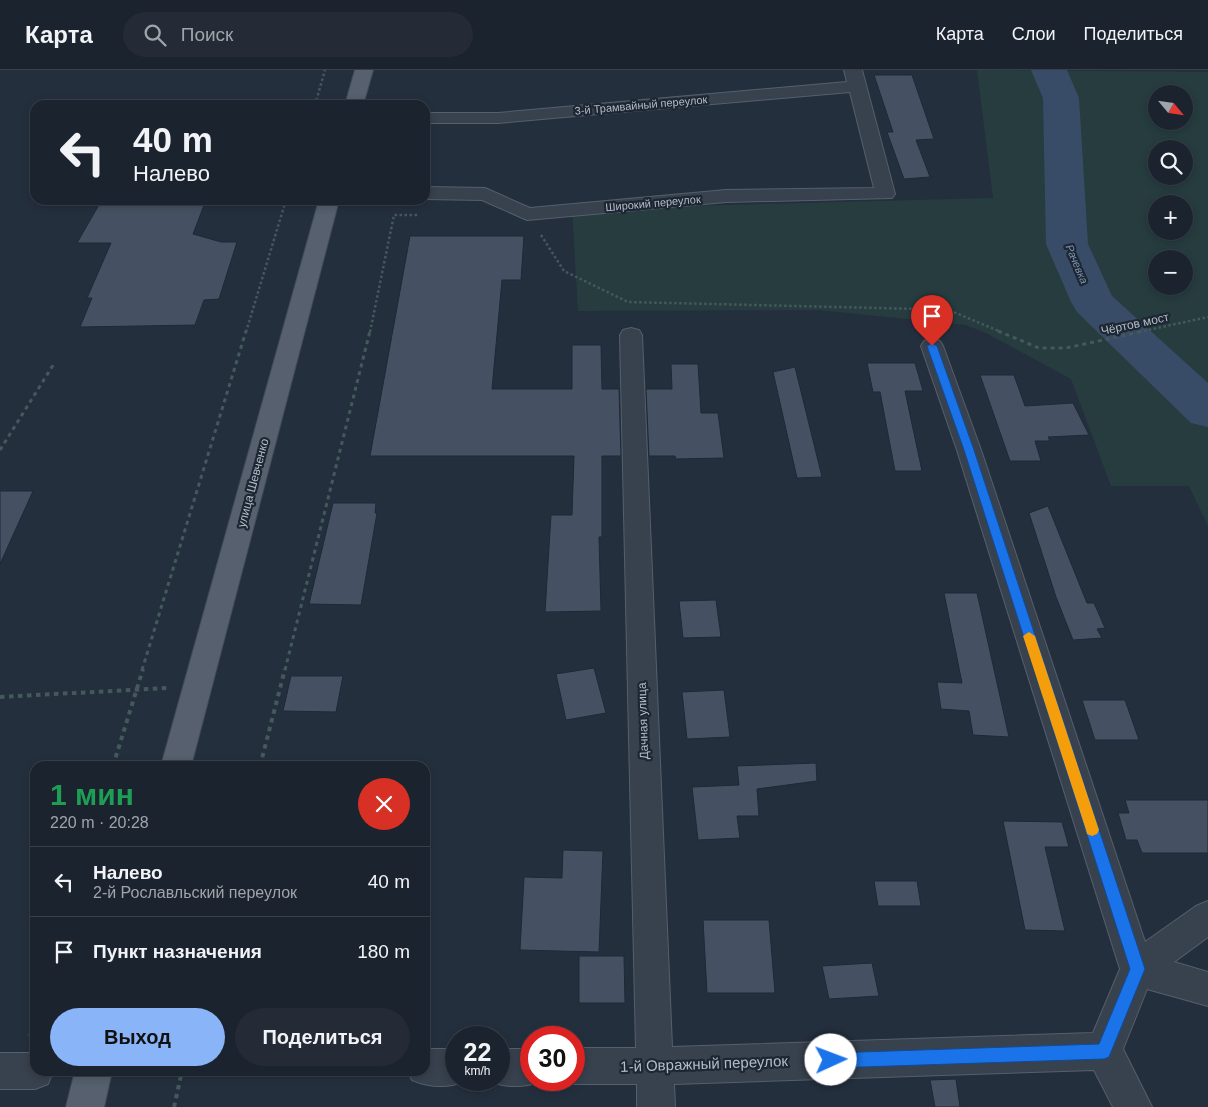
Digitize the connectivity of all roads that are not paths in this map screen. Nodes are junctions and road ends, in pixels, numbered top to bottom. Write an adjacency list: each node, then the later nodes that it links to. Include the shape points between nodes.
1 (364, 70): 3 (main road)
2 (855, 78): 4 (street, 3-й Трамвайный переулок, via 498,118); 5 (street, Широкий переулок, via 885,194 726,196 528,214 485,194)
3 (355, 100)
4 (430, 118)
5 (430, 193)
6 (328, 205): 9 (main road, улица Шевченко)
7 (631, 335): 15 (street, Дачная улица)
8 (932, 346): 11 (street)
9 (177, 761)
10 (1208, 917): 11 (street)
11 (1137, 969): 12 (street); 13 (street)
12 (1208, 989)
13 (1104, 1051): 15 (street, 1-й Овражный переулок); 23 (street)
14 (585, 1066): 15 (street, 1-й Овражный переулок)
15 (655, 1066): 22 (street, Дачная улица)
16 (430, 1067): 17 (street)
17 (445, 1067)
18 (0, 1071): 19 (street)
19 (30, 1071)
20 (93, 1076): 21 (main road)
21 (84, 1107)
22 (656, 1107)
23 (1133, 1107)

